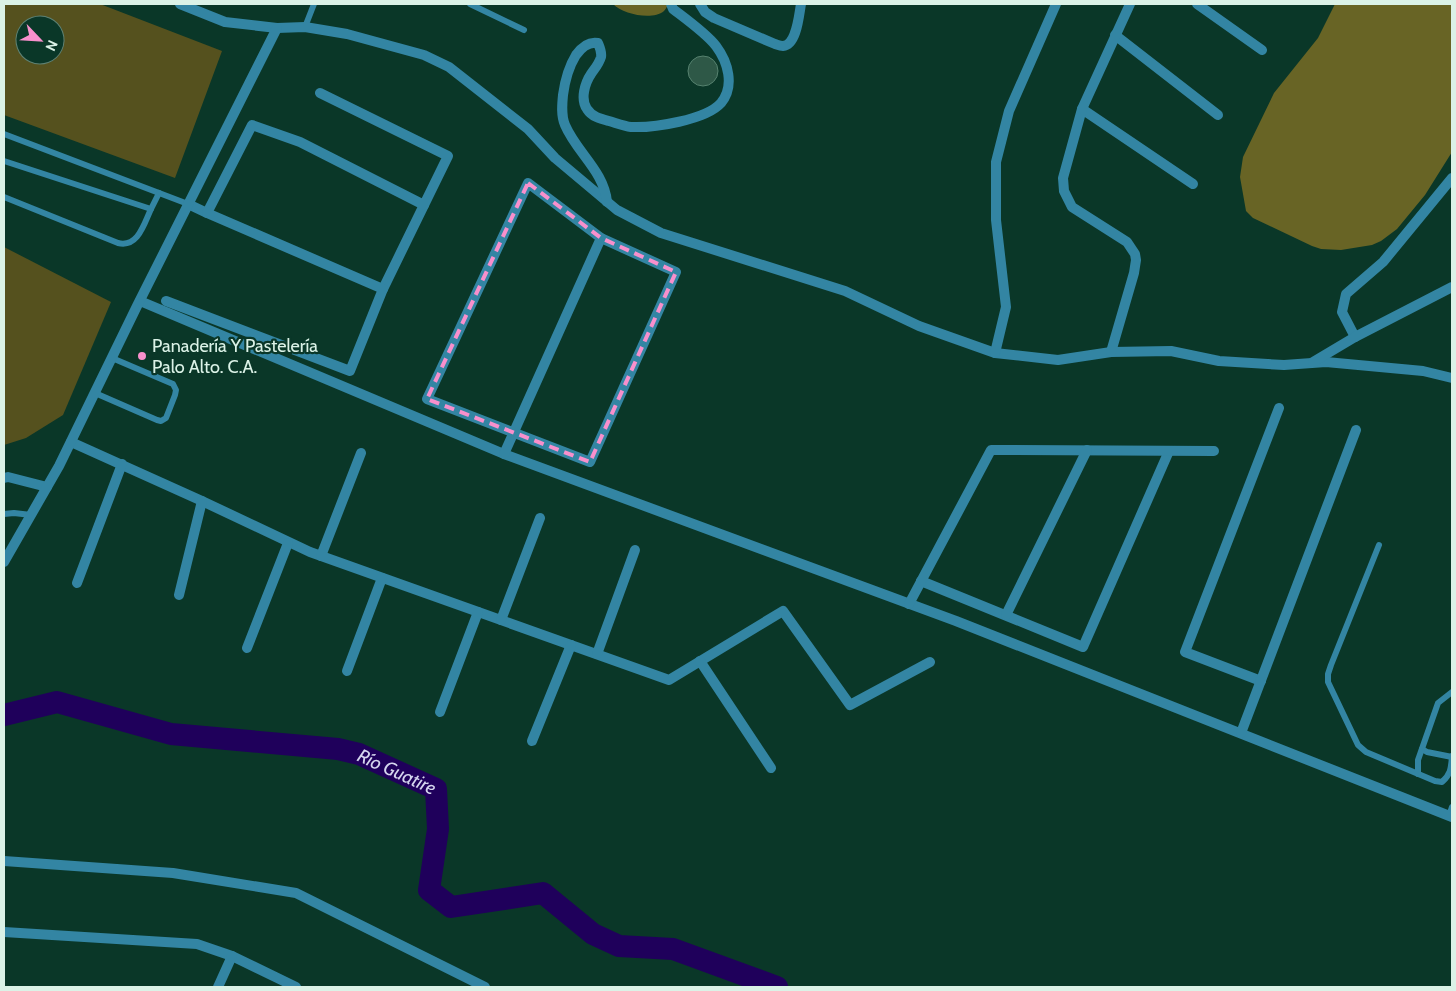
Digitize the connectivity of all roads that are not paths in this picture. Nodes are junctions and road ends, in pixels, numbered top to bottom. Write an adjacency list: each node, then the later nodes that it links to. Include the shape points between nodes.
1 (180, 4): 11 (street, via 225,22)
2 (314, 4): 10 (lane)
3 (470, 4): 12 (lane)
4 (671, 4): 24 (street, via 717,47 727,70 729,86 720,104 696,117 662,125 629,127 598,118 583,104 587,82 601,57 598,43 584,46 567,72 561,108 565,125 606,191)
5 (700, 4): 6 (street, via 714,18 783,46 793,38)
6 (801, 4)
7 (1056, 4): 36 (street, via 1009,111 996,162 996,220 1006,307)
8 (1130, 4): 13 (street)
9 (1197, 4): 14 (street)
10 (304, 27): 11 (street); 24 (street, via 347,34 424,55 450,67 528,129 555,158)
11 (277, 28): 25 (street)
12 (524, 30)
13 (1114, 35): 16 (street); 17 (street)
14 (1262, 50)
15 (320, 93): 26 (street, via 448,156)
16 (1082, 109): 21 (street); 35 (street, via 1063,178 1064,191 1072,207 1127,242 1136,260)
17 (1218, 115)
18 (4, 134): 22 (lane)
19 (4, 160): 27 (lane)
20 (1452, 178): 34 (street, via 1383,262 1346,294 1342,312)
21 (1193, 184)
22 (159, 194): 25 (lane); 27 (lane)
23 (4, 197): 27 (lane, via 125,245 136,240)
24 (607, 202): 36 (street, via 660,233 845,291 919,326)
25 (188, 204): 28 (street); 32 (street)
26 (424, 205): 28 (street, via 300,142 252,125); 31 (street)
27 (151, 209)
28 (207, 213): 31 (street)
29 (601, 238): 43 (street); 43 (street, via 676,272 668,290 590,462); 43 (street, via 528,182 427,399)
30 (1452, 287): 34 (street)
31 (382, 289): 33 (street, via 350,371)
32 (140, 301): 37 (street); 49 (street)
33 (166, 301)
34 (1355, 337): 38 (street)
35 (1111, 352): 36 (street, via 1058,360); 38 (street, via 1172,352 1219,361 1284,365)
36 (995, 354)
37 (112, 358): 40 (street); 40 (lane, via 173,384 175,395 166,418 157,420)
38 (1310, 363): 39 (street, via 1423,371)
39 (1452, 378)
40 (95, 393): 44 (street)
41 (1279, 408): 76 (street, via 1184,652)
42 (1356, 430): 76 (street)
43 (514, 432): 49 (street)
44 (71, 442): 50 (street); 52 (street)
45 (1087, 450): 46 (street); 63 (street, via 991,450); 68 (street)
46 (1169, 450): 47 (street); 68 (street, via 1083,647)
47 (1214, 451)
48 (361, 453): 60 (street)
49 (504, 454): 66 (street)
50 (122, 464): 53 (street); 64 (street)
51 (4, 478): 52 (street)
52 (47, 487): 55 (street)
53 (202, 501): 57 (street); 65 (street)
54 (4, 514): 55 (lane)
55 (31, 515): 61 (street)
56 (540, 518): 69 (street)
57 (288, 543): 60 (street); 71 (street)
58 (1380, 545): 84 (lane, via 1331,665 1328,682 1358,745 1366,752)
59 (636, 550): 72 (street)
60 (321, 556): 62 (street)
61 (4, 562)
62 (382, 578): 67 (street); 75 (street)
63 (921, 581): 66 (street); 68 (street)
64 (77, 583)
65 (180, 595)
66 (909, 604): 79 (street)
67 (478, 612): 69 (street); 78 (street)
68 (1006, 615)
69 (501, 620): 70 (street)
70 (571, 645): 72 (street); 80 (street)
71 (247, 648)
72 (597, 654): 73 (street, via 669,680)
73 (700, 661): 74 (street, via 783,611 850,704); 83 (street)
74 (930, 662)
75 (347, 671)
76 (1261, 681): 79 (street)
77 (1452, 692): 81 (lane, via 1438,704)
78 (440, 712)
79 (1242, 734): 85 (street)
80 (532, 741)
81 (1422, 749): 82 (lane); 84 (lane)
82 (1452, 756): 84 (lane, via 1451,771 1442,782)
83 (771, 768)
84 (1418, 774)
85 (1451, 813)
86 (4, 861): 91 (street, via 173,873 296,893)
87 (4, 932): 88 (street, via 197,944)
88 (232, 956): 89 (street); 90 (street)
89 (218, 987)
90 (296, 987)
91 (485, 987)

